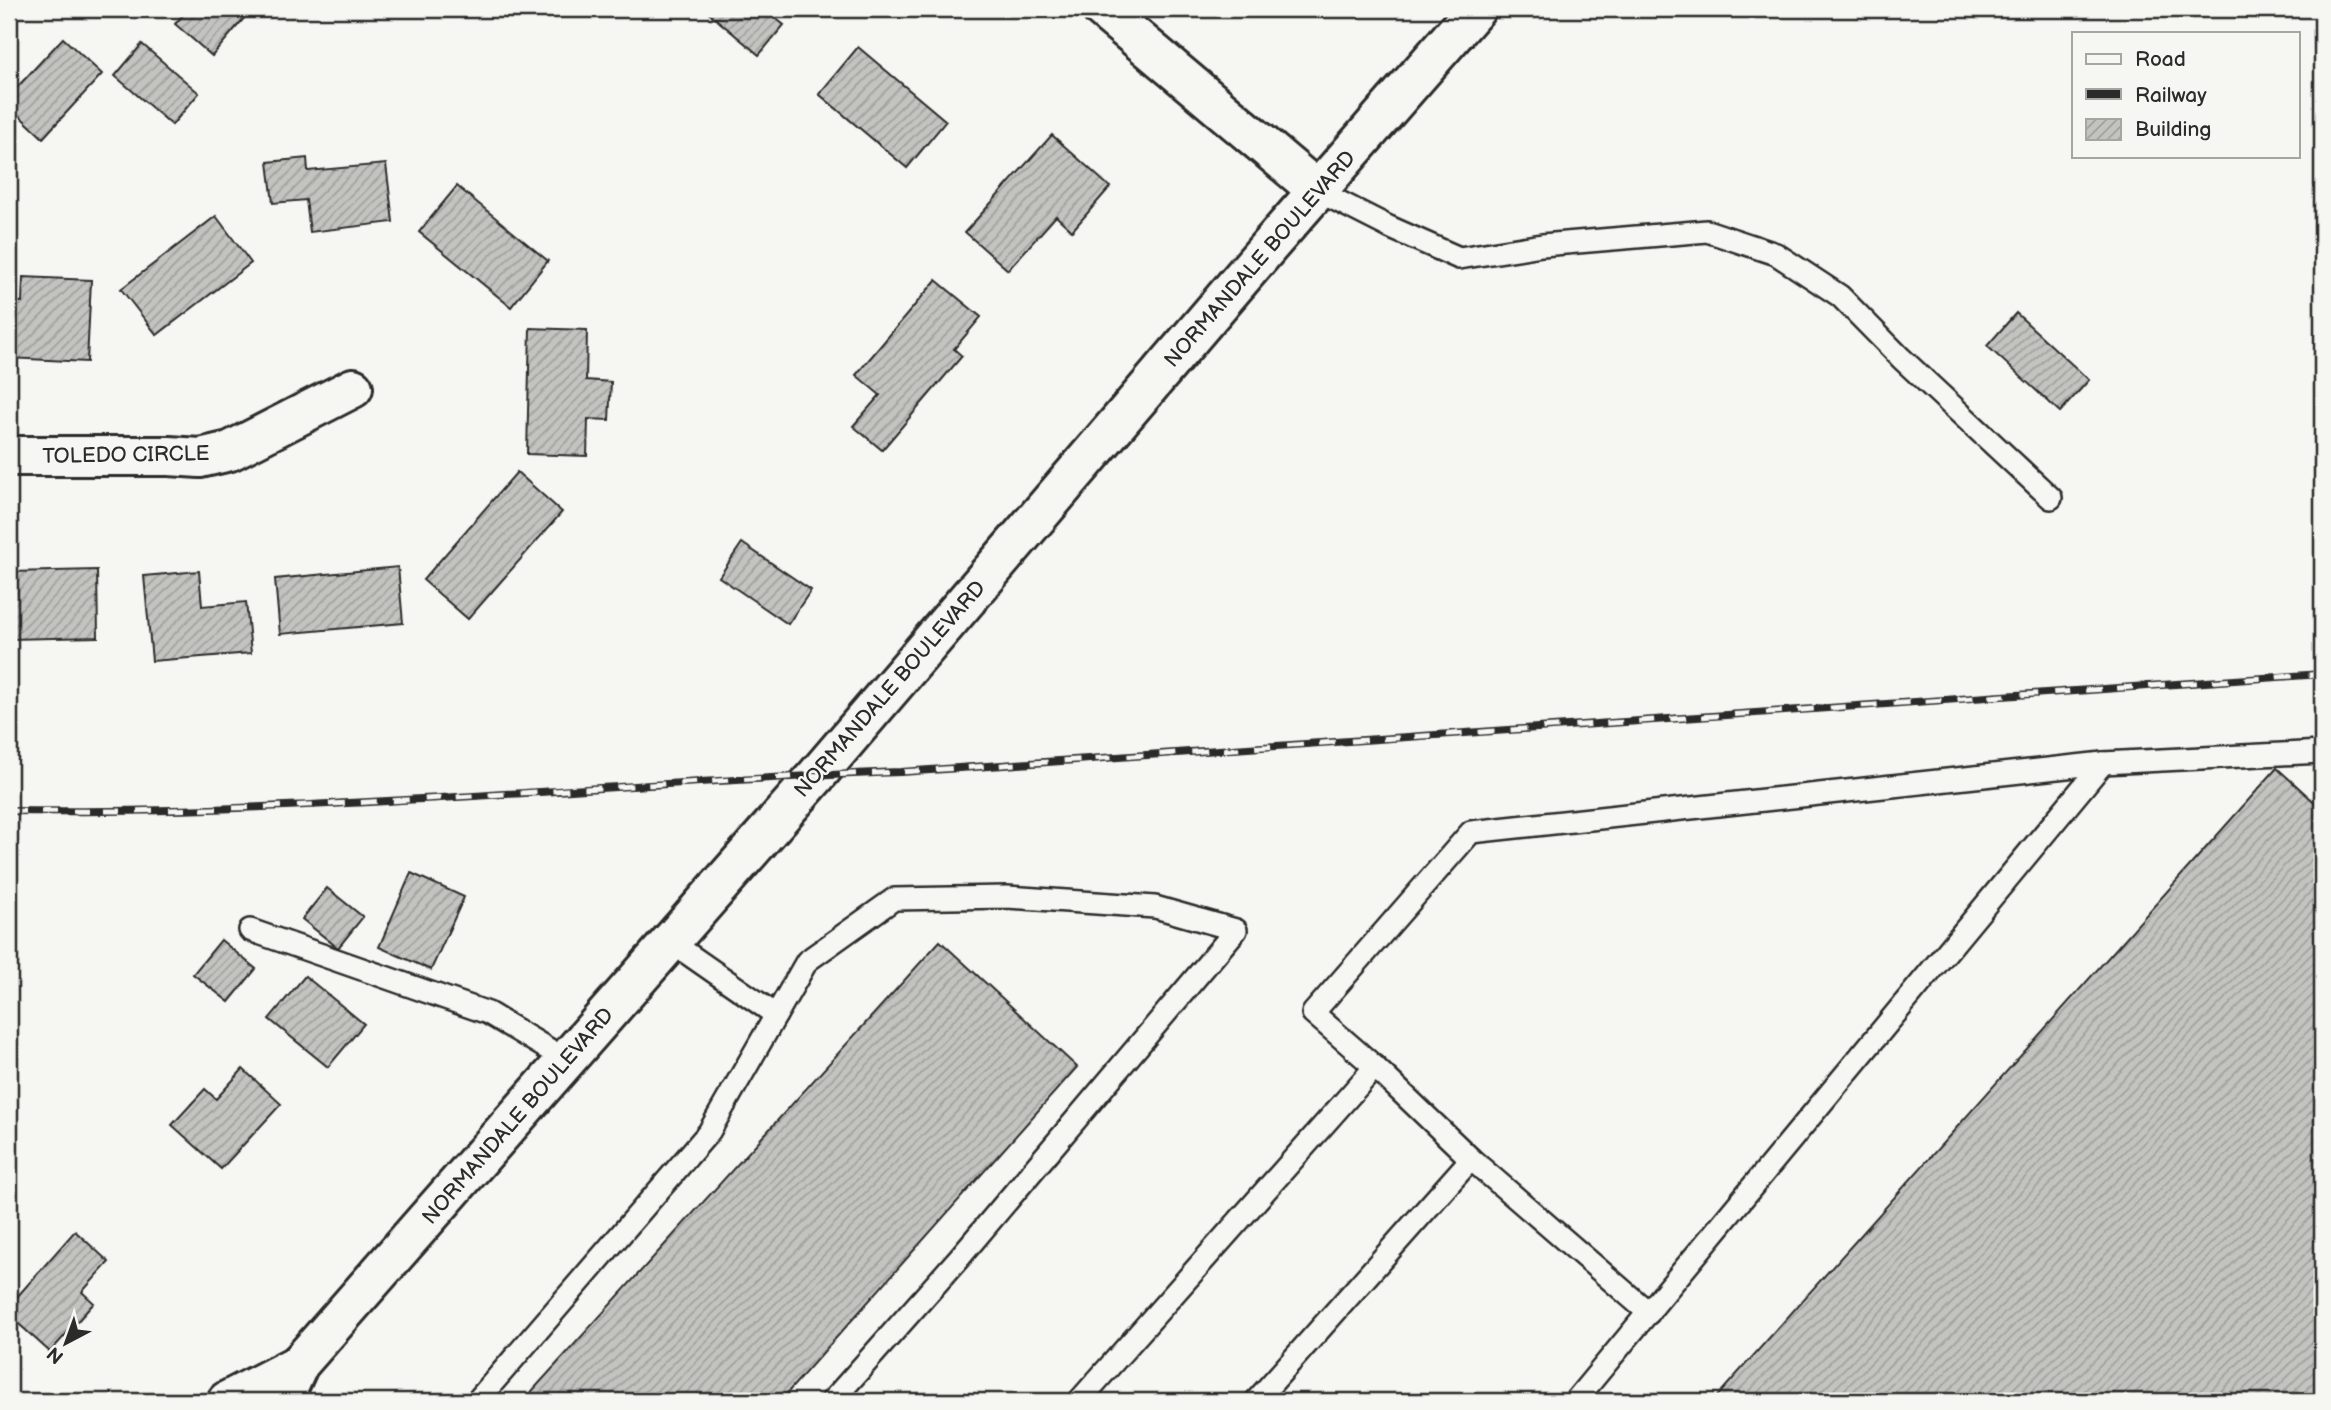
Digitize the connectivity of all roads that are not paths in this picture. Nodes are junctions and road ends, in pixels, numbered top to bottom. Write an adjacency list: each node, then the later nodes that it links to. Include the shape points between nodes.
1 (1102, 9): 3 (street)
2 (1476, 9): 3 (street, NORMANDALE BOULEVARD)
3 (1318, 191): 6 (lane, via 1459,258 1542,245 1707,231 1776,254 1840,296); 10 (street, NORMANDALE BOULEVARD)
4 (354, 388): 5 (street, TOLEDO CIRCLE, via 230,451 200,458)
5 (9, 456)
6 (2051, 498)
7 (2322, 752): 8 (lane)
8 (2103, 763): 13 (lane, via 1471,832 1313,1013); 15 (lane)
9 (250, 930): 12 (lane, via 488,1013)
10 (671, 942): 11 (lane); 12 (street, NORMANDALE BOULEVARD)
11 (776, 1016): 19 (lane, via 709,1132); 20 (lane, via 807,961 894,899 1007,897 1156,907 1236,930)
12 (568, 1061): 16 (street, NORMANDALE BOULEVARD)
13 (1375, 1067): 14 (lane); 21 (lane)
14 (1471, 1159): 15 (lane); 22 (lane)
15 (1649, 1312): 23 (lane)
16 (299, 1364): 17 (street, NORMANDALE BOULEVARD); 18 (street, NORMANDALE BOULEVARD)
17 (227, 1401)
18 (282, 1401)
19 (477, 1401)
20 (832, 1401)
21 (1079, 1401)
22 (1256, 1401)
23 (1575, 1401)

